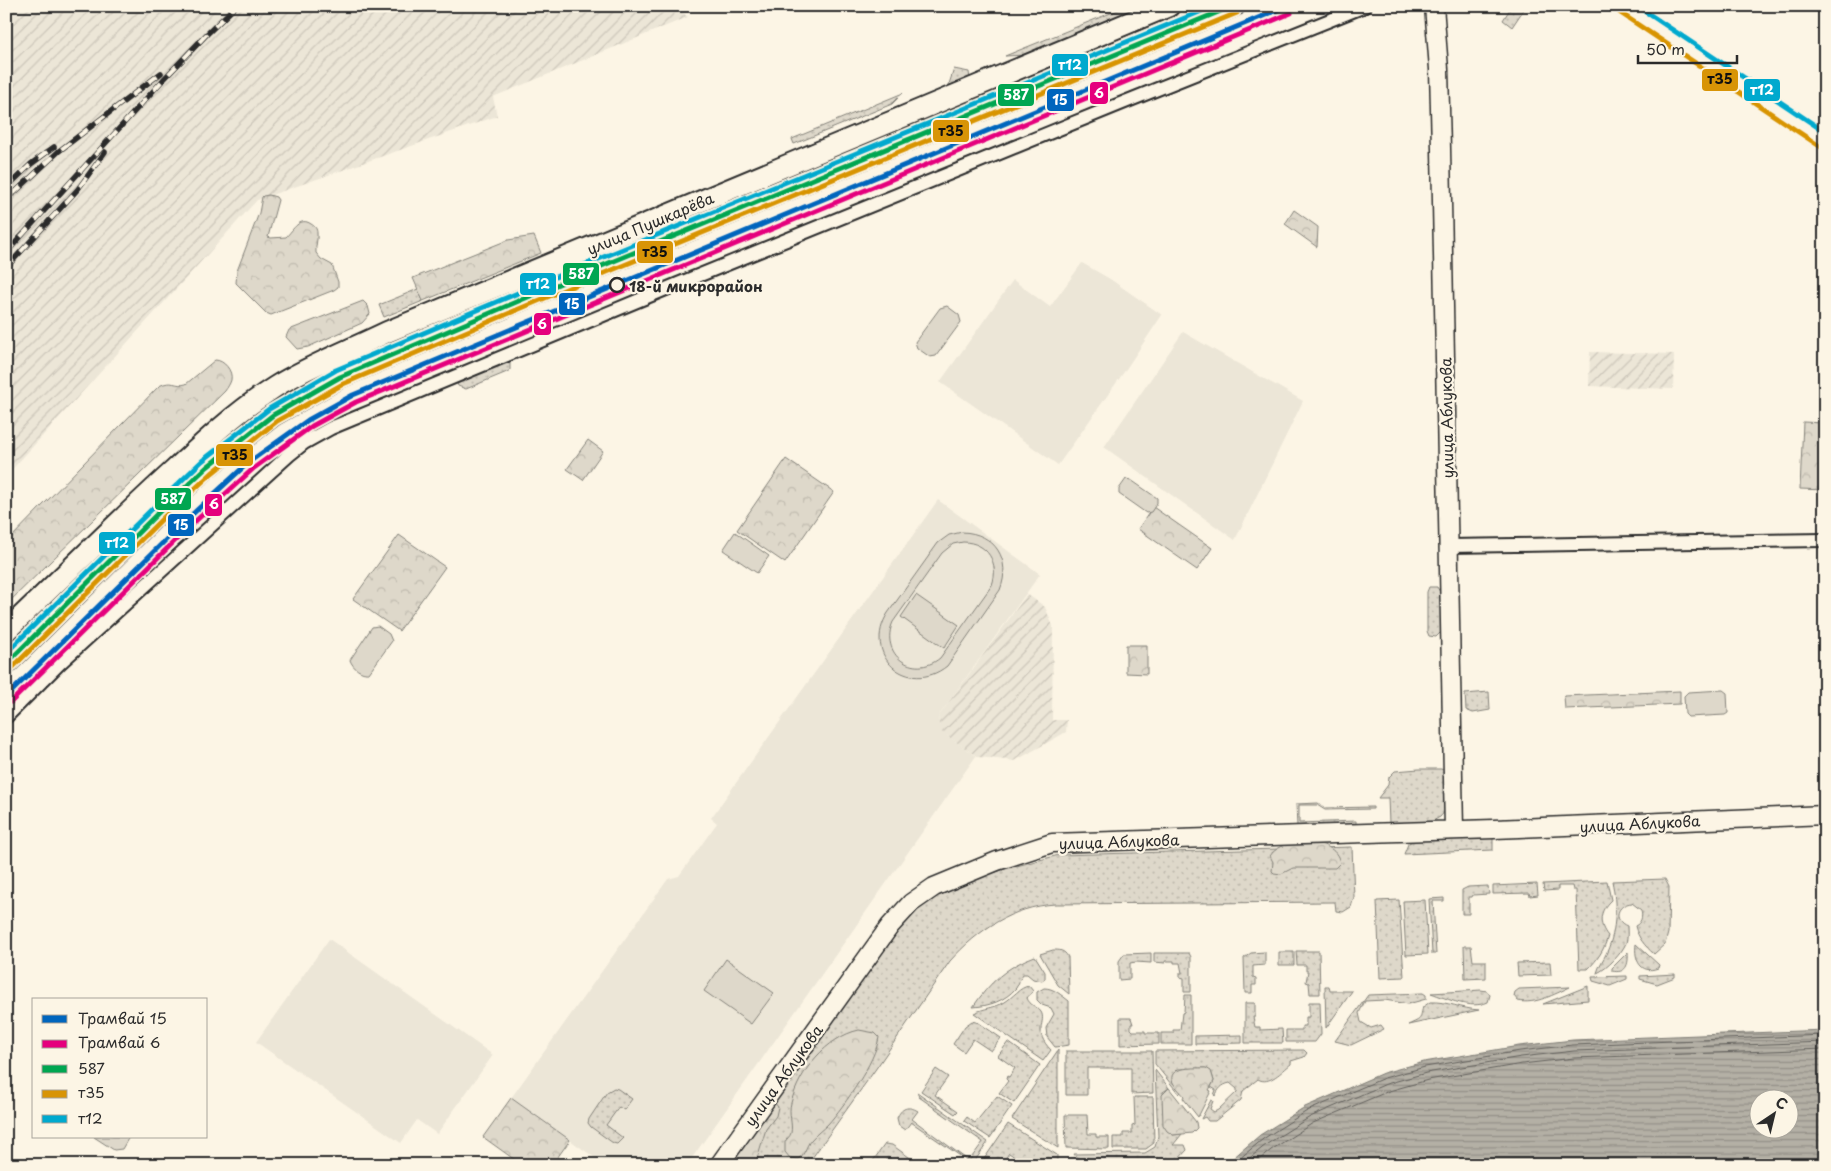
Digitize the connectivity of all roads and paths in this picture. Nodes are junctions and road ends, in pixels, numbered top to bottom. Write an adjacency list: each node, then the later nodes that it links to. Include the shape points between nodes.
1 (1169, 6): 9 (main road, улица Пушкарёва, via 396,328 276,387 245,408 154,488)
2 (1234, 6): 10 (main road, улица Пушкарёва, via 340,377 272,415 207,467)
3 (1365, 6): 11 (street, via 687,280 331,428 289,455 60,662)
4 (1434, 6): 8 (street, улица Аблукова, via 1441,139)
5 (1623, 6): 6 (street)
6 (1825, 141)
7 (1825, 540): 8 (street)
8 (1448, 546): 13 (street, улица Аблукова)
9 (6, 631)
10 (6, 664)
11 (6, 717)
12 (1825, 815): 13 (street, улица Аблукова)
13 (1454, 830): 14 (street, улица Аблукова, via 1052,843 934,887 911,903 890,926)
14 (719, 1165)

